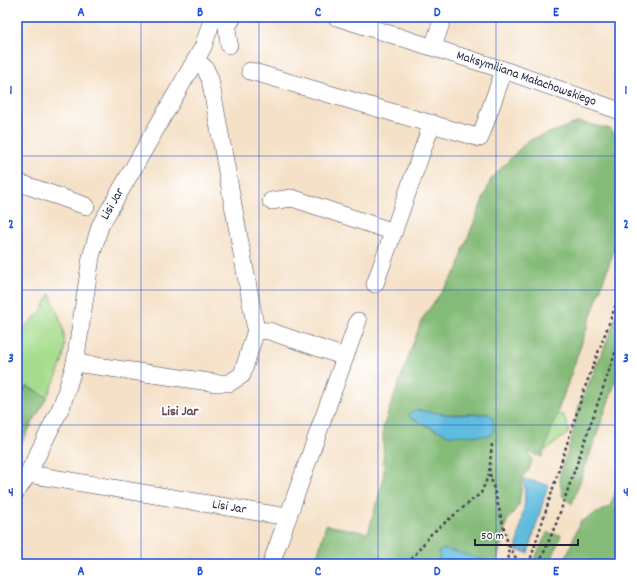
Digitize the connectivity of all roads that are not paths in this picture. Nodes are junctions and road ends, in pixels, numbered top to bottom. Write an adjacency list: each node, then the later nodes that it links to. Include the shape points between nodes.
1 (213, 17): 7 (street, Lisi Jar)
2 (233, 17): 5 (street, via 227,27)
3 (336, 17): 6 (street, Maksymiliana Małachowskiego)
4 (443, 17): 6 (street)
5 (229, 44)
6 (433, 47): 8 (street, Maksymiliana Małachowskiego)
7 (196, 60): 18 (street, via 205,68 210,79); 20 (street, Lisi Jar, via 100,226 91,257)
8 (504, 70): 10 (street, Maksymiliana Małachowskiego); 11 (street, via 480,138)
9 (250, 71): 11 (street)
10 (620, 111)
11 (432, 123): 15 (street)
12 (17, 182): 14 (street)
13 (271, 201): 15 (street, via 292,198)
14 (86, 206)
15 (394, 232): 16 (street)
16 (375, 284)
17 (358, 321): 19 (street)
18 (256, 330): 19 (street, via 269,331); 20 (street, via 242,375 229,383)
19 (345, 357): 23 (street)
20 (75, 363): 21 (street, Lisi Jar, via 62,405)
21 (28, 474): 22 (street, Lisi Jar); 23 (street, Lisi Jar)
22 (17, 490)
23 (288, 517): 24 (street)
24 (271, 564)

